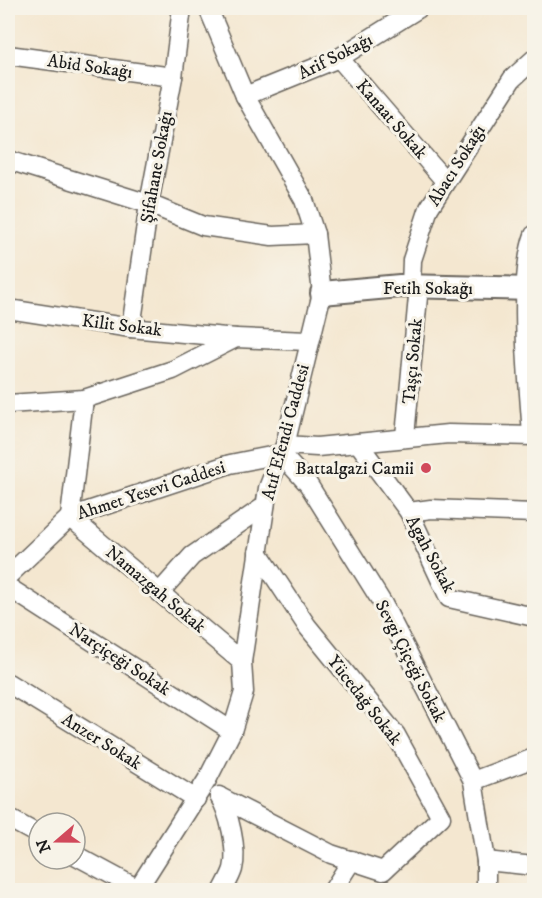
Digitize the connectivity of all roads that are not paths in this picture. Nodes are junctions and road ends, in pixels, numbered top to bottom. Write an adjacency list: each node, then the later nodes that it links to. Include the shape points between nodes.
1 (182, 8): 7 (street, Şifahane Sokağı)
2 (208, 8): 8 (street, Atıf Efendi Caddesi)
3 (419, 8): 5 (street, Arif Sokağı)
4 (8, 55): 7 (street, Abid Sokağı)
5 (339, 58): 8 (street, Arif Sokağı); 10 (street, Kanaat Sokak)
6 (534, 59): 10 (street, Abacı Sokağı, via 512,79)
7 (173, 77): 11 (street, Şifahane Sokağı)
8 (246, 96): 12 (street, Atıf Efendi Caddesi, via 304,200)
9 (8, 160): 11 (street)
10 (445, 181): 14 (street, Abacı Sokağı, via 418,234 412,260)
11 (149, 204): 12 (street, via 202,226 239,234); 18 (street, Şifahane Sokağı)
12 (315, 234): 16 (street, Atıf Efendi Caddesi)
13 (534, 235): 15 (street)
14 (415, 286): 15 (street, Fetih Sokağı); 16 (street, Fetih Sokağı); 23 (street, Taşçı Sokak)
15 (531, 289): 24 (street, via 527,363)
16 (321, 293): 20 (street, Atıf Efendi Caddesi)
17 (8, 309): 18 (street, Kilit Sokak)
18 (131, 328): 19 (street, Kilit Sokak)
19 (236, 338): 20 (street, Kilit Sokak); 21 (street, via 173,370)
20 (308, 341): 26 (street, Atıf Efendi Caddesi)
21 (84, 399): 22 (street); 30 (street)
22 (8, 404)
23 (405, 436): 24 (street, Ahmet Yesevi Caddesi); 25 (street, Ahmet Yesevi Caddesi)
24 (533, 436)
25 (358, 444): 26 (street, Ahmet Yesevi Caddesi); 28 (street, Agah Sokak)
26 (283, 449): 27 (street, Atıf Efendi Caddesi); 30 (street, Ahmet Yesevi Caddesi); 41 (street, Sevgi Çiçeği Sokak, via 383,604)
27 (265, 506): 31 (street, Atıf Efendi Caddesi); 34 (street, via 192,556)
28 (409, 512): 29 (street, via 431,509); 35 (street, Agah Sokak, via 450,598)
29 (534, 513)
30 (70, 517): 32 (street, Ahmet Yesevi Caddesi); 34 (street, Namazgah Sokak)
31 (258, 552): 36 (street, Atıf Efendi Caddesi); 46 (street, Yücedağ Sokak, via 307,626 396,735 441,817 383,871)
32 (8, 576)
33 (8, 587): 38 (street, Narçiçeği Sokak)
34 (160, 592): 36 (street, Namazgah Sokak)
35 (534, 617)
36 (242, 662): 38 (street, Atıf Efendi Caddesi, via 244,692)
37 (8, 683): 43 (street, Anzer Sokak)
38 (232, 731): 40 (street, Atıf Efendi Caddesi)
39 (534, 758): 41 (street)
40 (207, 780): 42 (street); 43 (street, Atıf Efendi Caddesi)
41 (473, 781): 47 (street, Sevgi Çiçeği Sokak)
42 (220, 797): 46 (street, Yücedağ Sokak, via 299,839); 51 (street, via 227,810 234,856)
43 (196, 799): 50 (street, Atıf Efendi Caddesi)
44 (8, 818): 45 (street)
45 (27, 828)
46 (352, 860): 52 (street)
47 (486, 861): 49 (street); 53 (street, Sevgi Çiçeği Sokak)
48 (87, 862): 50 (street)
49 (534, 866)
50 (138, 890)
51 (223, 891)
52 (333, 891)
53 (486, 891)

